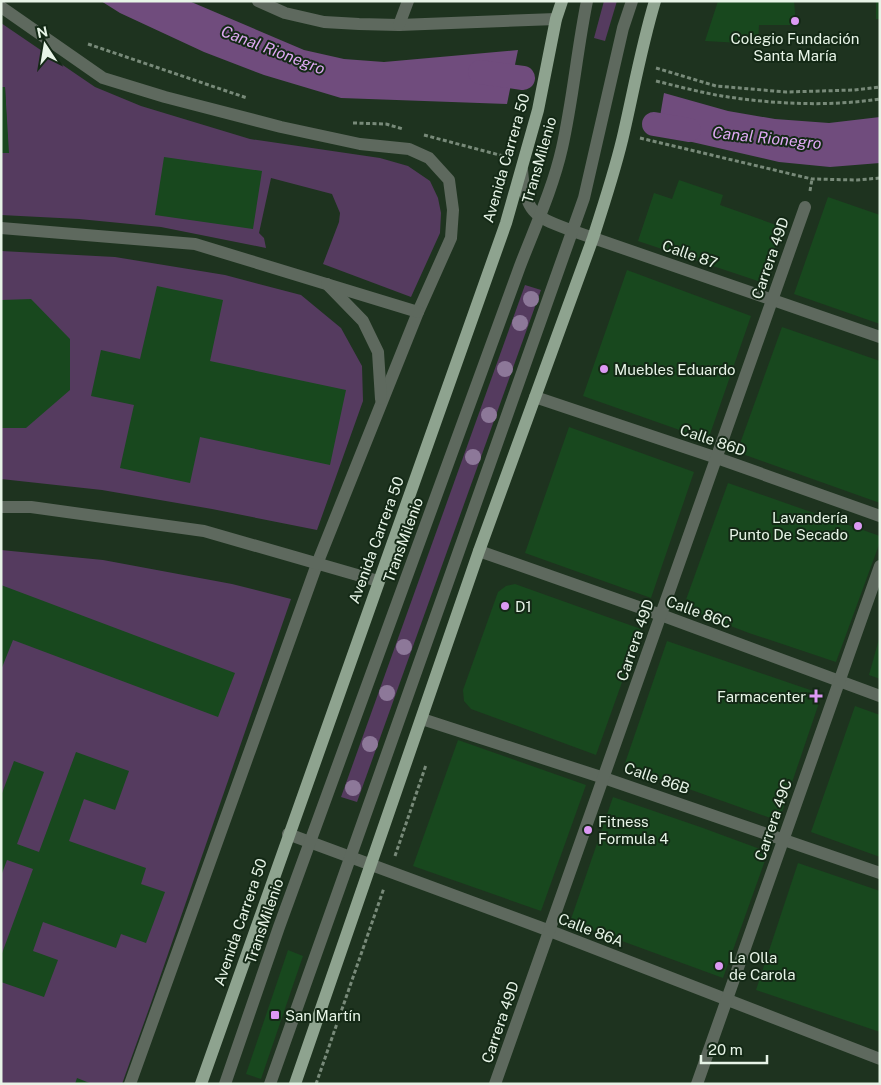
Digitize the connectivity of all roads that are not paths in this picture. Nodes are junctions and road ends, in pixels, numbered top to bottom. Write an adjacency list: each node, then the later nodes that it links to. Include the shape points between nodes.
1 (258, 1): 9 (street, via 285,13 324,22)
2 (408, 1): 9 (street)
3 (562, 1): 8 (main road, Avenida Carrera 50)
4 (587, 1): 12 (street, TransMilenio, via 562,150)
5 (632, 1): 14 (street)
6 (655, 1): 15 (main road, via 624,133)
7 (1, 7): 18 (street, via 103,78 281,127 360,144 409,149 429,158 448,180 453,210 451,238)
8 (556, 19): 9 (street); 10 (main road, Avenida Carrera 50)
9 (399, 25)
10 (522, 170): 12 (street, via 526,200); 28 (main road, Avenida Carrera 50)
11 (806, 207): 17 (street, Carrera 49D)
12 (539, 217): 14 (street, Calle 87); 36 (street, TransMilenio)
13 (1, 228): 16 (street, via 195,244)
14 (573, 231): 15 (street, Calle 87); 37 (street)
15 (593, 238): 17 (street, Calle 87); 20 (main road)
16 (326, 283): 18 (street); 21 (street, via 363,321 378,352)
17 (773, 300): 19 (street, Calle 87); 22 (street, Carrera 49D)
18 (418, 312): 21 (street)
19 (880, 337)
20 (535, 397): 22 (street, Calle 86D); 25 (main road)
21 (381, 404): 26 (street)
22 (717, 458): 24 (street, Calle 86D); 29 (street, Carrera 49D)
23 (1, 506): 26 (street, via 31,507 204,531)
24 (880, 516)
25 (479, 551): 29 (street, Calle 86C); 32 (main road)
26 (316, 564): 28 (street); 43 (street)
27 (880, 566): 30 (street, Carrera 49C)
28 (378, 582): 34 (main road, Avenida Carrera 50)
29 (661, 615): 30 (street, Calle 86C); 33 (street, Carrera 49D)
30 (840, 680): 31 (street, Calle 86C); 35 (street, Carrera 49C)
31 (880, 696)
32 (422, 719): 33 (street, Calle 86B); 38 (main road)
33 (604, 778): 35 (street, Calle 86B); 40 (street, Carrera 49D)
34 (288, 834): 36 (street, Calle 86A); 44 (main road, Avenida Carrera 50)
35 (784, 839): 39 (street, Calle 86B); 41 (street, Carrera 49C)
36 (310, 842): 37 (street, Calle 86A); 45 (street, TransMilenio)
37 (351, 858): 38 (street, Calle 86A); 46 (street)
38 (370, 865): 40 (street, Calle 86A); 47 (main road)
39 (880, 873)
40 (550, 931): 41 (street, Calle 86A); 48 (street, Carrera 49D)
41 (727, 1000): 42 (street, Calle 86A); 49 (street, Carrera 49C)
42 (880, 1059)
43 (130, 1084)
44 (201, 1084)
45 (225, 1084)
46 (270, 1084)
47 (295, 1084)
48 (496, 1084)
49 (697, 1084)

